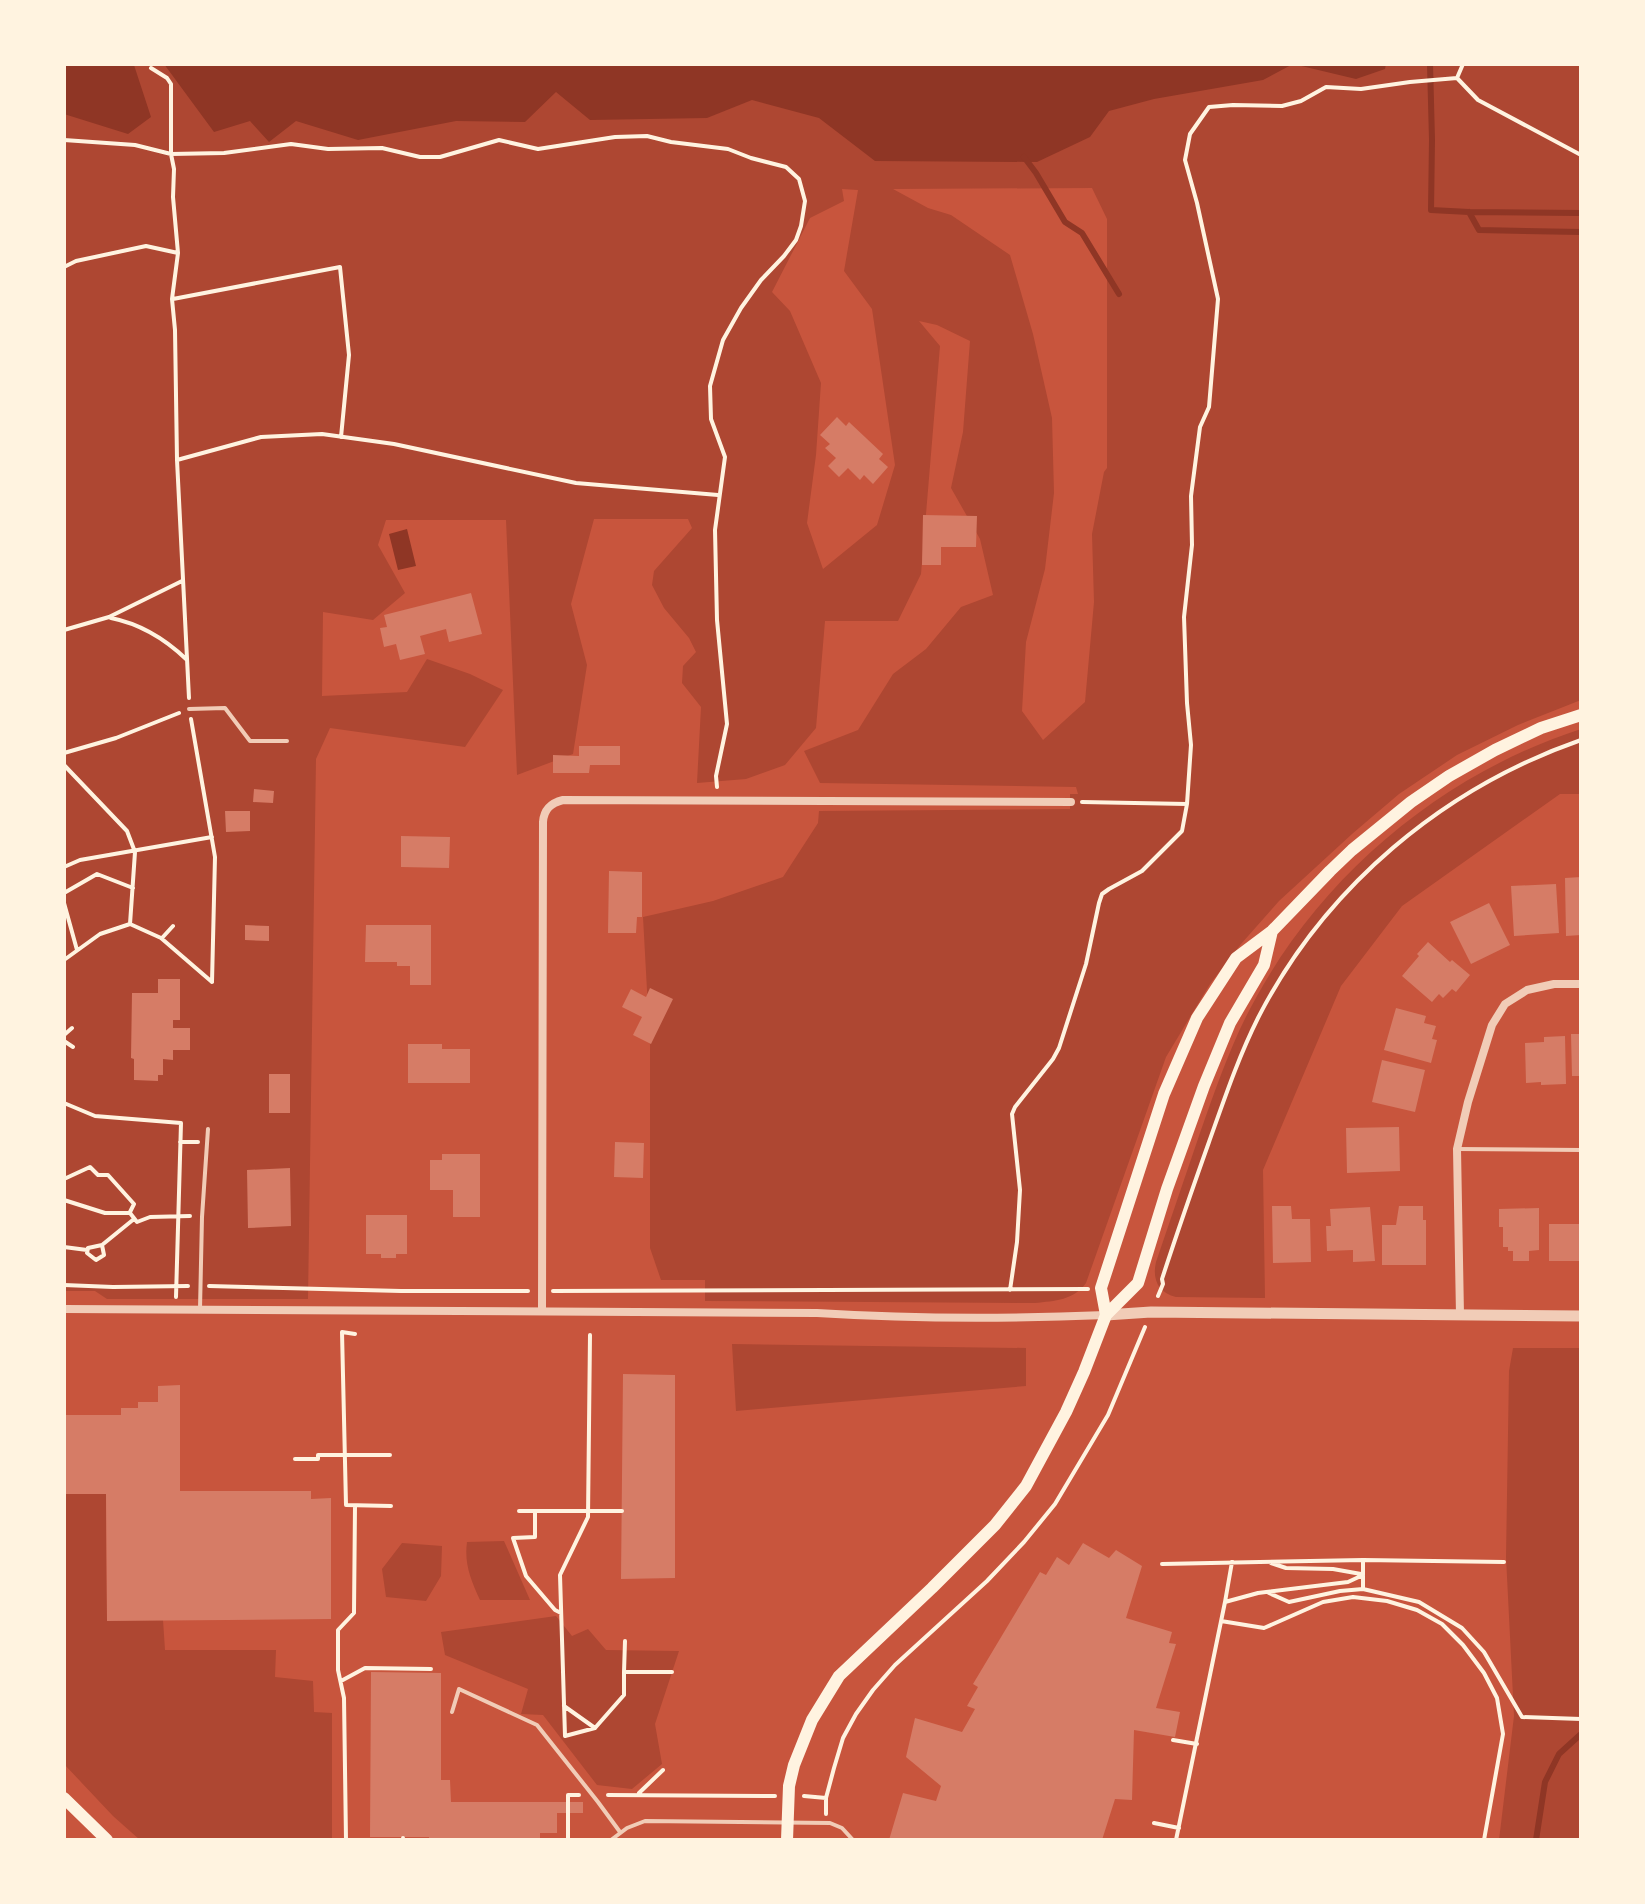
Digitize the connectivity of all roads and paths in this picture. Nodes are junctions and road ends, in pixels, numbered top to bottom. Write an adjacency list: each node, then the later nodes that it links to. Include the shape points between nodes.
1 (1463, 64): 3 (path)
2 (151, 68): 5 (path, via 171,84)
3 (1457, 78): 6 (path, via 1478,100); 25 (path, via 1361,89 1326,87 1282,106 1209,107 1190,134 1185,160 1218,299 1209,407 1200,427 1191,496 1184,617 1191,745)
4 (64, 140): 5 (path, via 121,143)
5 (171, 154): 7 (path); 12 (path, via 291,144 382,148 431,158 499,140 538,149 647,136 728,149 786,167 799,179 803,192 801,226 796,240 741,308 723,340 710,386 711,419 725,457)
6 (1581, 155)
7 (178, 253): 8 (path, via 146,246); 9 (path)
8 (64, 267)
9 (172, 299): 10 (path, via 340,267 349,355); 11 (path)
10 (341, 437): 11 (path, via 261,437); 12 (path, via 576,483)
11 (177, 460): 13 (path)
12 (719, 495): 23 (path, via 717,620 727,724 716,776)
13 (182, 581): 14 (path); 16 (path)
14 (109, 617): 15 (path); 16 (path, via 154,633)
15 (64, 630)
16 (187, 660): 17 (path)
17 (189, 709): 20 (lane, via 225,708 250,741); 21 (path); 26 (path)
18 (1581, 715): 35 (main road, via 1541,728 1449,776 1364,840)
19 (1581, 740): 55 (path, via 1509,770 1404,837 1368,869 1302,946 1241,1054)
20 (287, 741)
21 (64, 753)
22 (64, 765): 27 (path, via 127,831)
23 (718, 802): 24 (street); 66 (street, via 563,800 544,815)
24 (1071, 802): 25 (path)
25 (1187, 804): 59 (path, via 1182,831 1142,871 1102,894 1059,1048 1012,1114 1020,1190)
26 (212, 837): 27 (path); 36 (path, via 212,982)
27 (135, 852): 28 (path); 30 (path)
28 (64, 867)
29 (64, 885): 31 (path)
30 (133, 888): 31 (path, via 97,874); 33 (path)
31 (66, 892)
32 (64, 903): 37 (path)
33 (130, 924): 36 (path); 37 (path, via 100,934)
34 (173, 926): 36 (path)
35 (1272, 931): 67 (main road, via 1264,965 1230,1023 1204,1086 1138,1283); 67 (main road, via 1236,958 1181,1053 1101,1288)
36 (162, 938)
37 (77, 950): 38 (path)
38 (64, 960)
39 (1581, 984): 45 (street, via 1527,990 1498,1013)
40 (72, 1028): 41 (path)
41 (64, 1038): 42 (path)
42 (73, 1047)
43 (64, 1103): 50 (path, via 95,1116 181,1123)
44 (208, 1129): 58 (lane)
45 (1457, 1149): 46 (lane); 68 (street)
46 (1581, 1150)
47 (64, 1179): 49 (path, via 90,1167 98,1175 108,1175 134,1204)
48 (64, 1200): 49 (path, via 105,1213)
49 (130, 1213): 51 (path)
50 (178, 1216): 51 (path); 57 (path)
51 (134, 1219): 52 (path)
52 (102, 1245): 54 (path); 54 (path, via 104,1255 96,1260)
53 (64, 1247): 54 (path)
54 (87, 1250)
55 (1163, 1284)
56 (64, 1285): 57 (path)
57 (176, 1286): 58 (path); 63 (path)
58 (201, 1286): 60 (path); 65 (lane)
59 (1010, 1290): 61 (path); 62 (path)
60 (527, 1291)
61 (555, 1291)
62 (1080, 1291)
63 (176, 1299)
64 (64, 1309): 65 (street)
65 (200, 1309): 66 (street)
66 (542, 1311): 67 (street)
67 (1106, 1315): 68 (street); 109 (main road, via 1066,1412 1026,1486 964,1557 839,1676 812,1720 794,1765)
68 (1460, 1315): 69 (street)
69 (1581, 1316)
70 (1144, 1330): 108 (path, via 1108,1415 1055,1504 987,1581 895,1665 856,1714 843,1738)
71 (355, 1334): 73 (path, via 342,1332)
72 (590, 1335): 90 (path, via 588,1517 560,1575)
73 (345, 1455): 74 (path); 75 (path); 76 (path, via 346,1505)
74 (390, 1455)
75 (295, 1459)
76 (355, 1506): 77 (path); 96 (path, via 354,1613 338,1630)
77 (391, 1506)
78 (519, 1511): 79 (path)
79 (535, 1511): 80 (path); 90 (path, via 535,1537 513,1538 526,1576)
80 (622, 1511)
81 (1363, 1560): 83 (path); 84 (path); 86 (path)
82 (1232, 1562): 83 (path); 85 (path); 89 (path)
83 (1268, 1562): 86 (path)
84 (1504, 1562)
85 (1162, 1564)
86 (1363, 1575): 87 (path); 88 (path, via 1348,1582)
87 (1363, 1589): 88 (path, via 1289,1602); 99 (path, via 1419,1602 1462,1628 1484,1652 1522,1717)
88 (1267, 1592): 89 (path)
89 (1225, 1602): 91 (path)
90 (561, 1613): 97 (path)
91 (1221, 1621): 102 (path); 120 (path, via 1264,1628 1323,1602 1353,1597 1417,1610 1442,1624 1484,1673 1497,1698 1503,1734)
92 (625, 1641): 94 (path)
93 (431, 1669): 96 (path, via 365,1668)
94 (624, 1672): 95 (path); 100 (path, via 624,1695)
95 (672, 1672)
96 (340, 1681): 114 (path)
97 (564, 1706): 100 (path); 100 (path, via 565,1736)
98 (452, 1712): 104 (lane, via 459,1689 537,1725)
99 (1581, 1719)
100 (595, 1728)
101 (1173, 1740): 102 (path)
102 (1197, 1744): 111 (path)
103 (663, 1770): 105 (path)
104 (592, 1795): 105 (path); 112 (lane); 115 (path, via 568,1795)
105 (637, 1795): 106 (path)
106 (761, 1796)
107 (64, 1798): 113 (main road)
108 (826, 1807)
109 (786, 1822): 112 (lane, via 645,1821); 117 (main road); 118 (lane, via 830,1823)
110 (1154, 1823): 111 (path)
111 (1179, 1828): 119 (path)
112 (620, 1832): 116 (lane)
113 (107, 1840)
114 (346, 1840)
115 (568, 1840)
116 (611, 1840)
117 (787, 1840)
118 (853, 1840)
119 (1176, 1840)
120 (1484, 1840)

